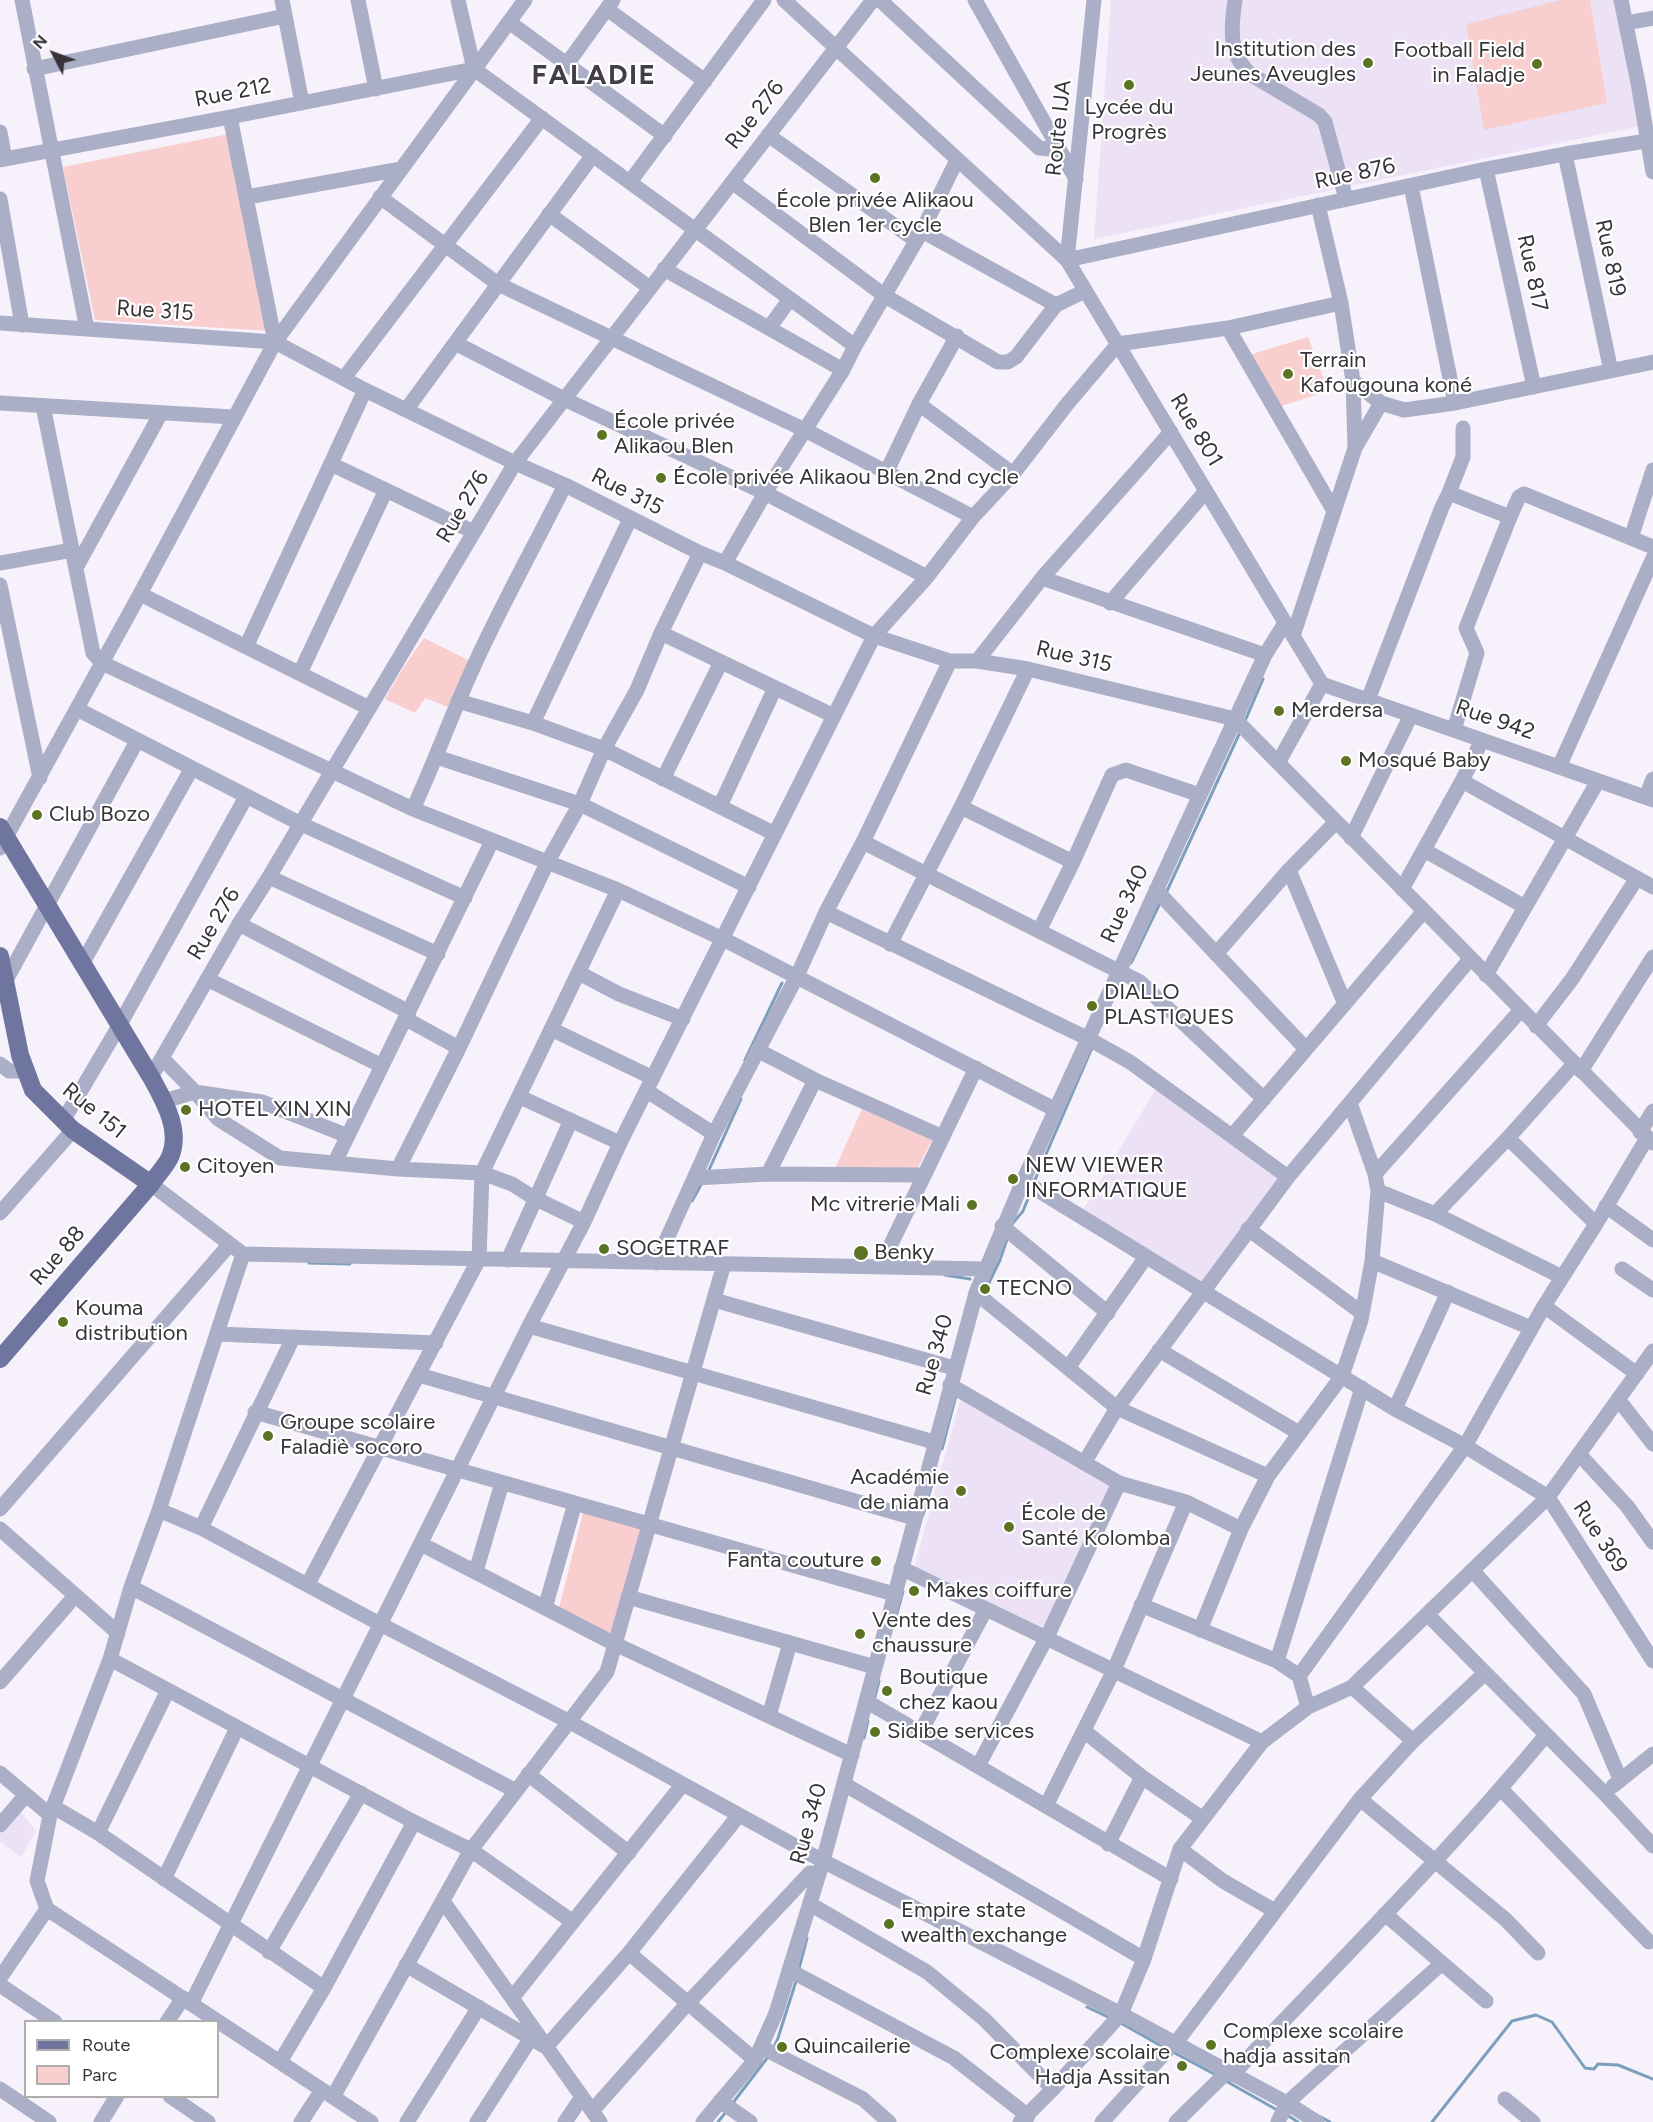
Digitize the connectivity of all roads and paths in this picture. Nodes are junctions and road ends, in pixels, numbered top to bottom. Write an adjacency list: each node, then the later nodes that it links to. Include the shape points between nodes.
1 (22, 0): 21 (street)
2 (282, 0): 15 (street)
3 (358, 0): 25 (street)
4 (458, 0): 22 (street)
5 (525, 0): 17 (street)
6 (764, 0): 23 (street)
7 (784, 0): 19 (street, Rue 801)
8 (873, 0): 19 (street, Rue 276)
9 (880, 0): 34 (street, via 1039,148)
10 (975, 0): 34 (street)
11 (1094, 0): 42 (street, Route IJA)
12 (1235, 0): 49 (street, via 1235,56 1250,74 1325,122)
13 (1621, 0): 18 (street)
14 (610, 5): 20 (street); 23 (street)
15 (285, 16): 21 (street); 26 (street)
16 (1653, 18): 18 (street)
17 (509, 22): 20 (street); 22 (street)
18 (1626, 23): 24 (street)
19 (836, 48): 30 (street, Rue 276); 38 (street, Rue 801)
20 (567, 64): 31 (street)
21 (34, 69): 33 (street)
22 (474, 69): 25 (street, Rue 212); 28 (street); 39 (street)
23 (705, 81): 31 (street)
24 (1646, 82): 32 (street)
25 (376, 89): 26 (street, Rue 212)
26 (302, 103): 27 (street, Rue 212)
27 (230, 117): 33 (street, Rue 212); 46 (street)
28 (542, 118): 36 (street); 54 (street)
29 (0, 132): 37 (street)
30 (768, 135): 44 (street, Rue 276); 53 (street)
31 (665, 136): 43 (street)
32 (1650, 141): 35 (street, Rue 876); 41 (street)
33 (52, 150): 37 (street, Rue 212); 68 (street)
34 (1060, 150): 42 (street)
35 (1565, 154): 40 (street, Rue 876); 77 (street, Rue 819)
36 (593, 155): 43 (street); 51 (street)
37 (3, 159)
38 (957, 160): 53 (street); 55 (street, Rue 801)
39 (401, 169): 46 (street); 47 (street)
40 (1486, 169): 45 (street, Rue 876); 80 (street, Rue 817)
41 (1653, 172)
42 (1076, 179): 55 (street, Route IJA)
43 (630, 182): 52 (street)
44 (732, 182): 52 (street, Rue 276); 60 (street)
45 (1411, 186): 49 (street, Rue 876); 85 (street)
46 (247, 197): 71 (street)
47 (380, 197): 54 (street); 71 (street)
48 (0, 199): 65 (street)
49 (1346, 199): 50 (street, Rue 876)
50 (1318, 204): 55 (street, Rue 876); 62 (street)
51 (549, 214): 57 (street); 58 (street)
52 (695, 230): 56 (street, Rue 276); 61 (street)
53 (919, 236): 60 (street); 63 (street)
54 (445, 245): 57 (street); 78 (street)
55 (1067, 260): 59 (street, Rue 801)
56 (664, 269): 58 (street, Rue 276); 66 (street)
57 (498, 284): 70 (street); 72 (street)
58 (650, 288): 70 (street, Rue 276)
59 (1085, 291): 63 (street); 73 (street, Rue 801)
60 (885, 296): 69 (street); 74 (street)
61 (790, 299): 66 (street); 74 (street)
62 (1341, 303): 67 (street); 79 (street)
63 (1056, 305): 69 (street, via 1008,362 998,362)
64 (0, 323): 65 (street, Rue 315)
65 (22, 324): 68 (street, Rue 315)
66 (769, 328): 76 (street)
67 (1228, 328): 73 (street); 105 (street)
68 (87, 329): 71 (street, Rue 315)
69 (957, 336): 86 (street)
70 (611, 337): 82 (street, Rue 276); 92 (street)
71 (275, 342): 78 (street, Rue 315); 90 (street)
72 (455, 343): 82 (street); 88 (street)
73 (1118, 344): 93 (street, Rue 801); 99 (street)
74 (855, 346): 76 (street)
75 (1653, 362): 77 (street)
76 (843, 370): 92 (street)
77 (1611, 371): 80 (street)
78 (344, 378): 81 (street, Rue 315)
79 (1353, 381): 84 (street); 94 (street)
80 (1534, 387): 85 (street)
81 (365, 390): 88 (street, Rue 315); 96 (street)
82 (564, 399): 95 (street, Rue 276); 103 (street)
83 (0, 403): 87 (street)
84 (1381, 403): 85 (street, via 1404,410); 94 (street)
85 (1455, 403)
86 (919, 404): 98 (street); 99 (street)
87 (43, 406): 89 (street); 112 (street)
88 (406, 410): 95 (street, Rue 315)
89 (162, 413): 90 (street); 117 (street)
90 (233, 417): 121 (street)
91 (1463, 428): 104 (street, via 1463,457)
92 (805, 430): 98 (street); 103 (street)
93 (1171, 432): 102 (street, Rue 801); 119 (street)
94 (1355, 448): 105 (street, Rue 340)
95 (515, 463): 100 (street, Rue 315); 109 (street, Rue 276)
96 (331, 464): 101 (street); 126 (street)
97 (1653, 470): 110 (street)
98 (887, 471): 107 (street)
99 (1012, 474): 107 (street)
100 (565, 485): 108 (street, Rue 315); 137 (street)
101 (386, 490): 109 (street); 133 (street)
102 (1206, 491): 122 (street); 123 (street, Rue 801)
103 (765, 493): 116 (street); 118 (street)
104 (1449, 493): 106 (street); 136 (street)
105 (1335, 511): 123 (street, Rue 340)
106 (1510, 516): 110 (street, via 1524,494); 144 (street, via 1466,628 1477,653)
107 (973, 517): 118 (street)
108 (630, 519): 113 (street, Rue 315); 143 (street)
109 (474, 532): 138 (street, Rue 276)
110 (1631, 538): 111 (street)
111 (1653, 547)
112 (72, 550): 115 (street); 117 (street)
113 (700, 554): 116 (street, Rue 315); 124 (street)
114 (1653, 558): 150 (street)
115 (0, 563)
116 (725, 563): 125 (street, Rue 315)
117 (76, 568): 131 (street, via 93,653)
118 (927, 577): 125 (street)
119 (1042, 578): 122 (street); 129 (street)
120 (0, 585): 153 (street)
121 (140, 594): 126 (street); 131 (street)
122 (1110, 603): 127 (street)
123 (1289, 629): 127 (street, Rue 340); 134 (street, Rue 801)
124 (661, 633): 130 (street); 147 (street, via 637,690)
125 (874, 636): 128 (street, Rue 315); 141 (street)
126 (246, 647): 133 (street)
127 (1265, 655): 142 (street, Rue 340)
128 (950, 661): 129 (street, Rue 315); 172 (street)
129 (977, 661): 132 (street, Rue 315)
130 (721, 662): 135 (street); 154 (street)
131 (102, 663): 139 (street); 152 (street)
132 (1028, 669): 142 (street, Rue 315); 163 (street)
133 (300, 673): 138 (street)
134 (1322, 684): 136 (street, Rue 942); 149 (street)
135 (776, 687): 141 (street); 162 (street)
136 (1368, 700): 140 (street, Rue 942)
137 (458, 701): 143 (street); 148 (street)
138 (369, 708): 152 (street, Rue 276)
139 (77, 709): 146 (street); 153 (street)
140 (1411, 715): 144 (street, Rue 942); 169 (street)
141 (834, 716): 167 (street)
142 (1235, 719): 149 (street); 158 (street, Rue 340)
143 (533, 723): 147 (street)
144 (1454, 730): 145 (street, Rue 942)
145 (1482, 740): 150 (street, Rue 942); 157 (street)
146 (137, 741): 151 (street); 186 (street)
147 (604, 749): 154 (street); 161 (street)
148 (437, 757): 161 (street); 164 (street)
149 (1278, 763): 165 (street)
150 (1559, 767): 156 (street, Rue 942)
151 (192, 768): 159 (street); 199 (street)
152 (332, 772): 164 (street); 166 (street, Rue 276)
153 (40, 778): 168 (street)
154 (663, 779): 162 (street)
155 (1653, 779): 160 (street)
156 (1598, 780): 160 (street, Rue 942); 170 (street)
157 (1462, 781): 170 (street); 173 (street)
158 (1200, 795): 175 (street, via 1126,770 1119,772 1112,776); 184 (street, Rue 340)
159 (246, 797): 166 (street); 210 (street)
160 (1649, 799)
161 (580, 804): 174 (street); 180 (street)
162 (720, 806): 167 (street)
163 (961, 807): 175 (street); 177 (street)
164 (413, 809): 171 (street)
165 (1336, 822): 169 (street); 176 (street)
166 (301, 824): 178 (street, Rue 276); 185 (street)
167 (775, 834): 180 (street)
168 (2, 838): 186 (main road, Rue 88)
169 (1351, 838): 182 (street)
170 (1565, 838): 179 (street); 187 (street)
171 (492, 841): 174 (street); 185 (street)
172 (863, 842): 177 (street); 189 (street)
173 (1424, 850): 182 (street); 187 (street)
174 (548, 861): 183 (street); 214 (street)
175 (1073, 862): 191 (street)
176 (1289, 870): 195 (street); 206 (street)
177 (926, 874): 191 (street); 193 (street)
178 (269, 877): 190 (street, Rue 276); 194 (street)
179 (1637, 878): 181 (street); 211 (street, via 1572,979)
180 (749, 887): 192 (street)
181 (1653, 887)
182 (1402, 889): 188 (street)
183 (618, 890): 192 (street); 201 (street)
184 (1156, 890): 195 (street); 200 (street, Rue 340)
185 (465, 898): 194 (street)
186 (47, 905): 199 (main road, Rue 88); 205 (street)
187 (1525, 907): 202 (street)
188 (1424, 911): 198 (street); 206 (street)
189 (826, 912): 193 (street); 203 (street)
190 (239, 924): 204 (street, Rue 276); 208 (street)
191 (1039, 931): 200 (street)
192 (723, 939): 203 (street); 209 (street)
193 (890, 944): 213 (street)
194 (438, 954): 208 (street)
195 (1216, 954): 215 (street)
196 (0, 956): 205 (main road, Rue 151)
197 (1653, 957): 220 (street)
198 (1470, 959): 202 (street); 229 (street)
199 (82, 964): 210 (main road, Rue 88)
200 (1119, 971): 213 (street, Rue 340); 227 (street, via 1140,982)
201 (579, 972): 209 (street, via 619,994); 212 (street)
202 (1486, 975): 207 (street)
203 (797, 976): 216 (street); 219 (street)
204 (207, 978): 217 (street, Rue 276); 218 (street)
205 (5, 982): 221 (main road, Rue 151, via 20,1055)
206 (1345, 1004): 215 (street)
207 (1521, 1010): 211 (street); 245 (street)
208 (407, 1015): 214 (street); 218 (street)
209 (683, 1019): 224 (street)
210 (119, 1026): 222 (main road, Rue 88); 233 (street)
211 (1536, 1026): 220 (street)
212 (552, 1029): 224 (street); 226 (street)
213 (1089, 1039): 230 (street, Rue 340); 236 (street, via 1130,1062)
214 (459, 1048): 242 (street)
215 (1306, 1049): 227 (street)
216 (759, 1051): 223 (street); 234 (street)
217 (162, 1058): 222 (street, Rue 276); 225 (street)
218 (382, 1066): 235 (street)
219 (976, 1068): 230 (street); 237 (street)
220 (1577, 1068): 238 (street); 239 (street)
221 (9, 1072): 233 (main road, Rue 151)
222 (151, 1077): 228 (main road, Rue 88)
223 (815, 1080): 237 (street); 244 (street)
224 (650, 1084): 234 (street); 240 (street)
225 (195, 1092): 228 (street); 235 (street, via 262,1102); 241 (street, via 218,1119 280,1158)
226 (520, 1097): 232 (street); 243 (street)
227 (1264, 1099): 236 (street)
228 (164, 1101): 250 (main road, Rue 88, via 174,1126 171,1156)
229 (1350, 1103): 245 (street); 247 (street)
230 (1056, 1110): 249 (street, Rue 340)
231 (1653, 1111): 239 (street)
232 (570, 1120): 240 (street); 252 (street)
233 (68, 1125): 250 (main road, Rue 151); 254 (street)
234 (714, 1134): 248 (street)
235 (348, 1136): 241 (street)
236 (1232, 1136): 247 (street)
237 (943, 1137): 246 (street)
238 (1508, 1138): 255 (street); 257 (street)
239 (1647, 1138): 253 (street)
240 (620, 1143): 256 (street)
241 (335, 1162): 242 (street)
242 (398, 1169): 243 (street)
243 (482, 1173): 252 (street, via 512,1184); 264 (street)
244 (768, 1174): 246 (street); 248 (street)
245 (1375, 1174): 251 (street)
246 (924, 1175): 270 (street)
247 (1288, 1177): 259 (street)
248 (696, 1178): 268 (street)
249 (1023, 1181): 258 (street, Rue 340); 263 (street)
250 (151, 1184): 261 (street); 289 (main road, Rue 88)
251 (1378, 1191): 255 (street); 267 (street)
252 (534, 1198): 256 (street); 265 (street)
253 (1606, 1206): 257 (street); 260 (street)
254 (0, 1213)
255 (1435, 1214): 273 (street)
256 (584, 1222): 266 (street)
257 (1596, 1224): 273 (street)
258 (1002, 1226): 271 (street, Rue 340); 280 (street)
259 (1248, 1229): 275 (street); 281 (street)
260 (1653, 1240)
261 (230, 1244): 262 (street); 318 (street)
262 (243, 1254): 264 (street); 284 (street)
263 (1146, 1257): 275 (street); 280 (street)
264 (479, 1259): 265 (street); 286 (street)
265 (508, 1260): 266 (street)
266 (562, 1261): 268 (street); 282 (street)
267 (1372, 1261): 276 (street); 281 (street)
268 (656, 1263): 269 (street)
269 (724, 1264): 270 (street); 278 (street)
270 (880, 1267): 271 (street)
271 (985, 1269): 277 (street, Rue 340)
272 (1622, 1269): 274 (street)
273 (1562, 1277): 279 (street)
274 (1653, 1290)
275 (1201, 1291): 287 (street); 295 (street)
276 (1448, 1292): 283 (street); 301 (street)
277 (976, 1293): 290 (street, Rue 340); 291 (street)
278 (714, 1300): 290 (street); 292 (street)
279 (1544, 1305): 283 (street); 293 (street)
280 (1108, 1313): 291 (street)
281 (1362, 1313): 295 (street)
282 (529, 1326): 292 (street); 298 (street)
283 (1531, 1328): 306 (street)
284 (217, 1334): 285 (street); 319 (street)
285 (293, 1338): 286 (street); 302 (street)
286 (436, 1343): 294 (street)
287 (1159, 1350): 300 (street); 303 (street)
288 (1653, 1351): 293 (street)
289 (0, 1359)
290 (954, 1368): 296 (street, Rue 340)
291 (1068, 1368): 300 (street)
292 (693, 1373): 304 (street); 308 (street)
293 (1637, 1374): 299 (street)
294 (419, 1375): 298 (street); 307 (street)
295 (1342, 1376): 297 (street); 303 (street)
296 (950, 1385): 304 (street, Rue 340); 310 (street)
297 (1362, 1388): 301 (street); 346 (street)
298 (494, 1398): 308 (street); 311 (street)
299 (1618, 1399): 305 (street); 309 (street)
300 (1117, 1408): 310 (street); 312 (street)
301 (1395, 1408): 306 (street)
302 (255, 1412): 307 (street); 322 (street)
303 (1299, 1433): 312 (street)
304 (934, 1442): 320 (street, Rue 340)
305 (1653, 1444)
306 (1465, 1446): 315 (street); 351 (street)
307 (380, 1448): 311 (street); 330 (street)
308 (671, 1449): 320 (street); 321 (street)
309 (1579, 1454): 315 (street); 325 (street, via 1627,1506)
310 (1084, 1463): 314 (street)
311 (458, 1469): 313 (street); 326 (street)
312 (1268, 1476): 324 (street)
313 (502, 1483): 317 (street); 329 (street)
314 (1119, 1483): 316 (street); 342 (street)
315 (1548, 1497): 328 (street); 347 (street, Rue 369)
316 (1186, 1502): 324 (street); 335 (street)
317 (576, 1503): 321 (street); 336 (street)
318 (0, 1509)
319 (159, 1510): 322 (street); 331 (street)
320 (914, 1518): 327 (street, Rue 340)
321 (649, 1524): 332 (street); 334 (street)
322 (201, 1528): 330 (street)
323 (0, 1529): 333 (street)
324 (1241, 1529): 340 (street)
325 (1653, 1542)
326 (421, 1544): 329 (street); 339 (street)
327 (901, 1568): 332 (street, Rue 340); 337 (street)
328 (1472, 1570): 338 (street); 373 (street, via 1584,1694)
329 (476, 1571): 336 (street)
330 (308, 1584): 339 (street)
331 (131, 1587): 341 (street); 355 (street)
332 (894, 1594): 348 (street, Rue 340)
333 (75, 1596): 341 (street); 352 (street)
334 (628, 1597): 343 (street); 344 (street)
335 (1141, 1605): 340 (street); 349 (street)
336 (545, 1608): 344 (street)
337 (986, 1609): 342 (street); 362 (street)
338 (1427, 1614): 350 (street); 353 (street)
339 (380, 1624): 355 (street); 359 (street)
340 (1200, 1629): 346 (street)
341 (118, 1633): 345 (street)
342 (1047, 1637): 349 (street); 369 (street)
343 (790, 1643): 348 (street); 358 (street)
344 (615, 1644): 358 (street); 359 (street, via 607,1672)
345 (110, 1659): 354 (street); 383 (street)
346 (1277, 1661): 351 (street)
347 (1653, 1661)
348 (874, 1667): 356 (street, Rue 340)
349 (1114, 1670): 361 (street); 365 (street)
350 (1485, 1673): 363 (street); 364 (street)
351 (1299, 1676): 357 (street)
352 (0, 1682)
353 (1352, 1687): 357 (street); 364 (street)
354 (168, 1690): 360 (street); 388 (street)
355 (344, 1698): 368 (street); 377 (street)
356 (866, 1701): 362 (street); 367 (street, Rue 340)
357 (1308, 1707): 365 (street)
358 (769, 1716): 367 (street)
359 (568, 1721): 371 (street); 375 (street)
360 (237, 1728): 368 (street); 396 (street)
361 (1084, 1731): 372 (street); 382 (street)
362 (920, 1733): 369 (street)
363 (1546, 1735): 376 (street); 379 (street)
364 (1413, 1741): 381 (street)
365 (1262, 1742): 385 (street)
366 (1653, 1754): 373 (street)
367 (852, 1755): 374 (street, Rue 340)
368 (310, 1766): 378 (street); 404 (street)
369 (978, 1766): 382 (street)
370 (0, 1773): 380 (street)
371 (528, 1774): 377 (street); 393 (street)
372 (1142, 1778): 385 (street); 389 (street)
373 (1620, 1779): 379 (street)
374 (844, 1784): 395 (street, Rue 340); 409 (street)
375 (683, 1785): 384 (street); 393 (street)
376 (1501, 1789): 394 (street); 405 (street)
377 (516, 1791): 392 (street)
378 (361, 1793): 386 (street); 406 (street)
379 (1604, 1793): 390 (street)
380 (25, 1796): 383 (street); 387 (street)
381 (1360, 1799): 394 (street); 401 (street)
382 (1046, 1806): 389 (street)
383 (52, 1811): 388 (street); 400 (street, via 37,1881)
384 (739, 1815): 395 (street); 407 (street)
385 (1203, 1819): 391 (street)
386 (414, 1822): 392 (street); 415 (street)
387 (0, 1825)
388 (98, 1833): 396 (street)
389 (1108, 1844): 397 (street)
390 (1653, 1846)
391 (1180, 1849): 397 (street); 401 (street, via 1223,1881)
392 (471, 1850): 398 (street); 403 (street)
393 (629, 1853): 403 (street)
394 (1435, 1861): 402 (street); 408 (street, via 1505,1919)
395 (821, 1867): 399 (street, Rue 340); 419 (street, via 810,1873); 421 (street)
396 (164, 1879): 404 (street)
397 (1171, 1879): 409 (street)
398 (443, 1901): 411 (street); 416 (street)
399 (810, 1904): 412 (street, Rue 340); 432 (street, via 927,1972 984,2019)
400 (47, 1909): 413 (street); 417 (street)
401 (1275, 1911): 427 (street)
402 (1386, 1914): 410 (street); 431 (street)
403 (573, 1922): 416 (street)
404 (231, 1924): 406 (street); 417 (street)
405 (1650, 1942)
406 (269, 1952): 415 (street)
407 (629, 1953): 419 (street); 428 (street)
408 (1538, 1953)
409 (1144, 1959): 421 (street)
410 (1441, 1964): 418 (street); 440 (street)
411 (406, 1965): 420 (street); 434 (street)
412 (789, 1970): 429 (street, Rue 340); 442 (street, via 954,2058)
413 (0, 1978)
414 (0, 1985): 422 (street)
415 (324, 1988): 430 (street)
416 (512, 1998): 428 (street)
417 (187, 2001): 423 (street); 424 (street)
418 (1486, 2001)
419 (687, 2004): 429 (street); 441 (street)
420 (479, 2007): 426 (street); 448 (street)
421 (1121, 2014): 427 (street); 432 (street)
422 (52, 2020)
423 (169, 2020)
424 (216, 2020)
425 (219, 2022): 430 (street)
426 (531, 2038): 428 (street); 449 (street)
427 (1174, 2044): 431 (street); 454 (street)
428 (546, 2047): 435 (street)
429 (758, 2054): 439 (street, Rue 340); 453 (street, via 863,2099)
430 (280, 2062): 434 (street)
431 (1229, 2074): 440 (street); 455 (street)
432 (1053, 2089): 442 (street)
433 (0, 2090): 443 (street)
434 (327, 2093): 446 (street); 447 (street)
435 (582, 2097): 441 (street); 450 (street)
436 (116, 2098): 444 (street)
437 (172, 2098): 445 (street)
438 (1505, 2099): 458 (street)
439 (720, 2100): 451 (street, Rue 340); 452 (street)
440 (1287, 2103): 456 (street); 457 (street)
441 (596, 2117)
442 (1024, 2119)
443 (49, 2122)
444 (101, 2122)
445 (208, 2122)
446 (301, 2122)
447 (371, 2122)
448 (407, 2122)
449 (477, 2122)
450 (565, 2122)
451 (703, 2122)
452 (750, 2122)
453 (889, 2122)
454 (1102, 2122)
455 (1176, 2122)
456 (1278, 2122)
457 (1317, 2122)
458 (1533, 2122)

